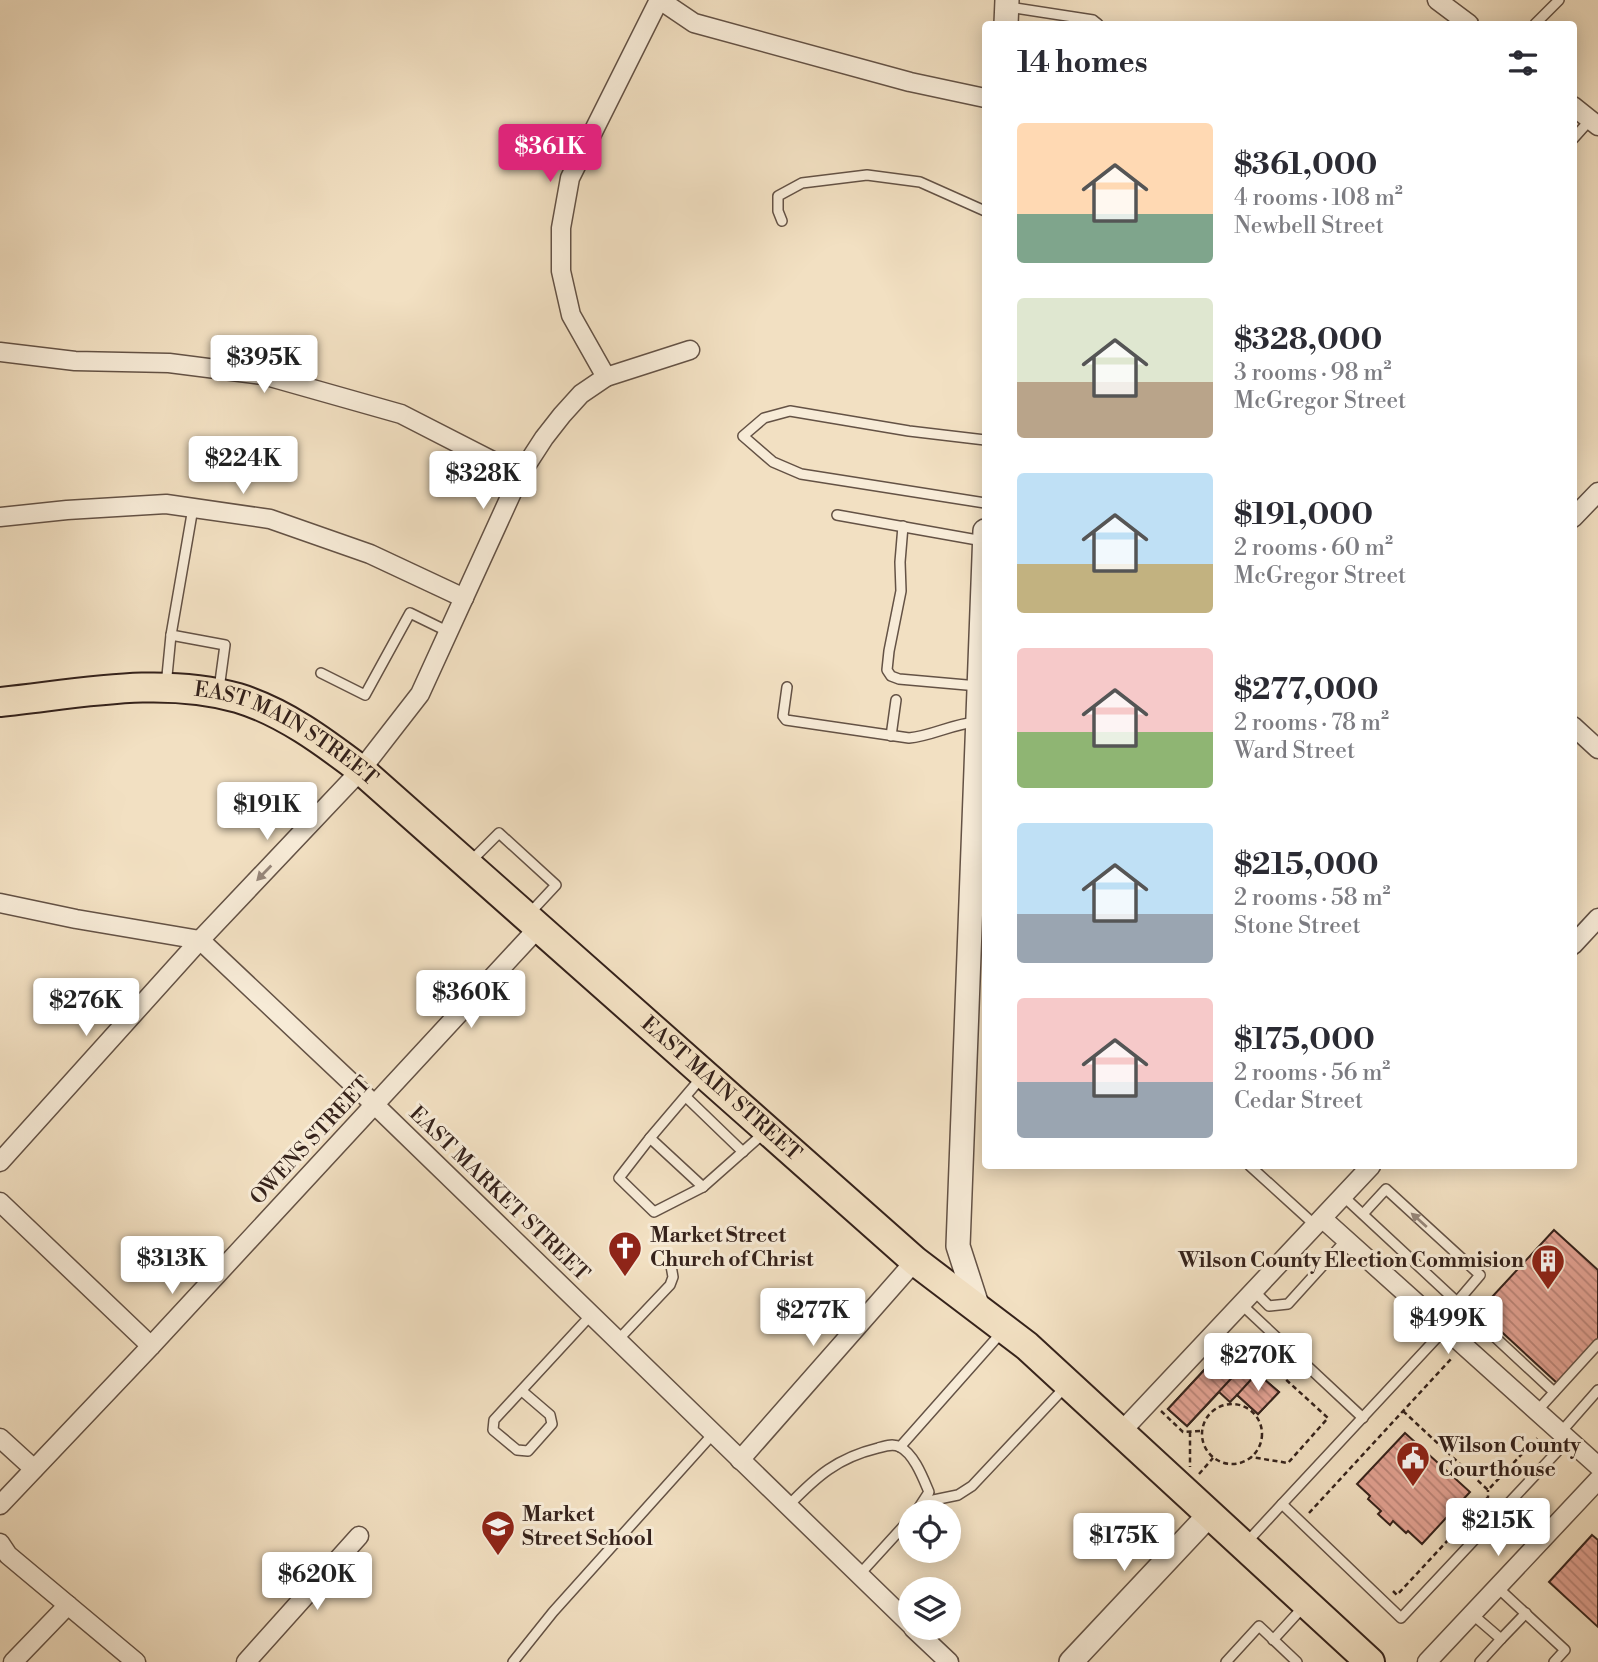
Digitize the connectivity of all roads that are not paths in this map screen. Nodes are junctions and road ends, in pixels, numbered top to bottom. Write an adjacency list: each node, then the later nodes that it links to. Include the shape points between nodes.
1 (660, 0): 8 (street, via 694,23 910,82); 16 (street, via 570,178 561,228 561,271 571,315)
2 (1437, 0): 6 (street)
3 (1559, 0): 7 (lane)
4 (1007, 10): 5 (lane)
5 (1094, 21)
6 (1465, 21)
7 (1538, 21)
8 (982, 96)
9 (1577, 109): 10 (street)
10 (1594, 123): 11 (lane)
11 (1577, 136)
12 (982, 210): 13 (lane, via 920,182 867,175 802,183 778,195)
13 (782, 221)
14 (690, 350): 16 (street)
15 (0, 352): 18 (street, via 75,361 169,362 263,375 401,414)
16 (606, 377): 18 (street, via 568,408)
17 (982, 440): 20 (lane, via 790,411 764,418 743,436 773,462 802,474)
18 (520, 475): 27 (street)
19 (1598, 492): 22 (street)
20 (982, 503)
21 (193, 508): 24 (street, via 166,504); 27 (street, via 270,519 370,554); 30 (lane)
22 (1577, 512)
23 (837, 515): 25 (lane)
24 (0, 517)
25 (903, 526): 26 (lane); 32 (lane, via 901,591 887,670 899,679)
26 (982, 540)
27 (464, 598): 29 (street)
28 (982, 626): 32 (street)
29 (449, 632): 31 (lane, via 410,613 365,695); 42 (street, via 420,694)
30 (171, 635): 33 (lane); 35 (lane, via 225,645)
31 (321, 673)
32 (979, 686): 38 (street)
33 (166, 687): 35 (main road, EAST MAIN STREET); 37 (main road, EAST MAIN STREET)
34 (787, 687): 40 (lane, via 782,716 786,720)
35 (219, 694): 42 (main road, EAST MAIN STREET, via 239,698 302,728)
36 (896, 700): 40 (lane)
37 (0, 702)
38 (981, 722): 40 (lane, via 959,723 923,737); 49 (street)
39 (1577, 730): 41 (street)
40 (891, 736)
41 (1598, 749)
42 (361, 770): 43 (main road, EAST MAIN STREET); 47 (street, one-way to 47)
43 (467, 864): 46 (main road, EAST MAIN STREET); 46 (lane, via 499,833 555,885)
44 (0, 903): 47 (street)
45 (1598, 918): 48 (street)
46 (532, 923): 50 (main road, EAST MAIN STREET); 52 (street, OWENS STREET)
47 (200, 940): 52 (street, EAST MARKET STREET); 56 (street)
48 (1577, 941)
49 (976, 984): 69 (street, via 958,1246)
50 (704, 1075): 51 (lane); 53 (main road, EAST MAIN STREET)
51 (686, 1097): 54 (lane); 55 (lane)
52 (375, 1105): 70 (street, EAST MARKET STREET); 75 (street, OWENS STREET)
53 (767, 1131): 55 (lane); 66 (main road, EAST MAIN STREET)
54 (650, 1138): 59 (lane); 59 (lane, via 619,1178 654,1212)
55 (743, 1152): 59 (lane)
56 (0, 1162)
57 (1254, 1169): 63 (lane)
58 (1368, 1169): 60 (street)
59 (703, 1187)
60 (1343, 1196): 62 (lane); 63 (street)
61 (0, 1202): 75 (street)
62 (1363, 1214): 68 (lane); 68 (lane, one-way to 62, via 1480,1275 1386,1189)
63 (1319, 1222): 64 (street); 67 (street)
64 (1346, 1240): 67 (lane, via 1287,1304 1269,1306); 71 (street)
65 (670, 1260): 73 (lane, via 670,1285)
66 (915, 1261): 69 (main road, EAST MAIN STREET); 87 (street)
67 (1247, 1298): 81 (lane); 82 (street)
68 (1457, 1302): 79 (lane)
69 (978, 1308): 72 (main road, EAST MAIN STREET)
70 (591, 1315): 73 (street, EAST MARKET STREET); 78 (lane)
71 (1445, 1328): 80 (street); 81 (lane)
72 (1005, 1329): 76 (main road, EAST MAIN STREET); 86 (lane)
73 (617, 1341): 83 (street, EAST MARKET STREET)
74 (1598, 1344): 79 (lane)
75 (151, 1346): 89 (street, OWENS STREET)
76 (1068, 1384): 82 (main road, EAST MAIN STREET); 92 (lane, via 972,1486 958,1495)
77 (1598, 1390): 84 (lane)
78 (522, 1391): 78 (lane, via 494,1420 494,1430 517,1450 528,1451 552,1424 550,1415)
79 (1554, 1392): 80 (lane)
80 (1537, 1410): 84 (street)
81 (1363, 1418): 93 (lane)
82 (1120, 1433): 96 (main road, EAST MAIN STREET)
83 (713, 1434): 87 (street, EAST MARKET STREET); 114 (lane)
84 (1565, 1436): 88 (street); 93 (lane, via 1401,1618)
85 (0, 1438): 89 (street)
86 (900, 1447): 91 (lane, via 914,1461 929,1492); 95 (lane, via 853,1454 833,1464)
87 (740, 1460): 95 (street, EAST MARKET STREET)
88 (1598, 1466)
89 (34, 1469): 94 (street, OWENS STREET)
90 (1598, 1480): 102 (street)
91 (925, 1500)
92 (934, 1500)
93 (1282, 1504): 100 (lane)
94 (0, 1506)
95 (788, 1506): 101 (street, EAST MARKET STREET)
96 (1209, 1515): 100 (main road, EAST MAIN STREET); 116 (street)
97 (898, 1532): 101 (lane)
98 (359, 1536): 113 (street)
99 (0, 1543): 104 (street)
100 (1243, 1546): 103 (main road, EAST MAIN STREET)
101 (859, 1575): 105 (street, EAST MARKET STREET)
102 (1497, 1587): 106 (lane); 107 (street)
103 (1306, 1604): 110 (lane); 119 (main road, EAST MAIN STREET)
104 (68, 1605): 111 (street); 112 (street)
105 (898, 1613)
106 (1526, 1613): 108 (lane); 122 (lane, via 1565,1650)
107 (1472, 1614): 108 (lane); 120 (street)
108 (1501, 1639): 121 (lane)
109 (926, 1640): 115 (street, EAST MARKET STREET)
110 (1273, 1640): 117 (lane, via 1259,1626); 118 (lane)
111 (13, 1662)
112 (136, 1662)
113 (246, 1662)
114 (513, 1662)
115 (949, 1662)
116 (1071, 1662)
117 (1226, 1662)
118 (1297, 1662)
119 (1370, 1662)
120 (1427, 1662)
121 (1480, 1662)
122 (1554, 1662)

